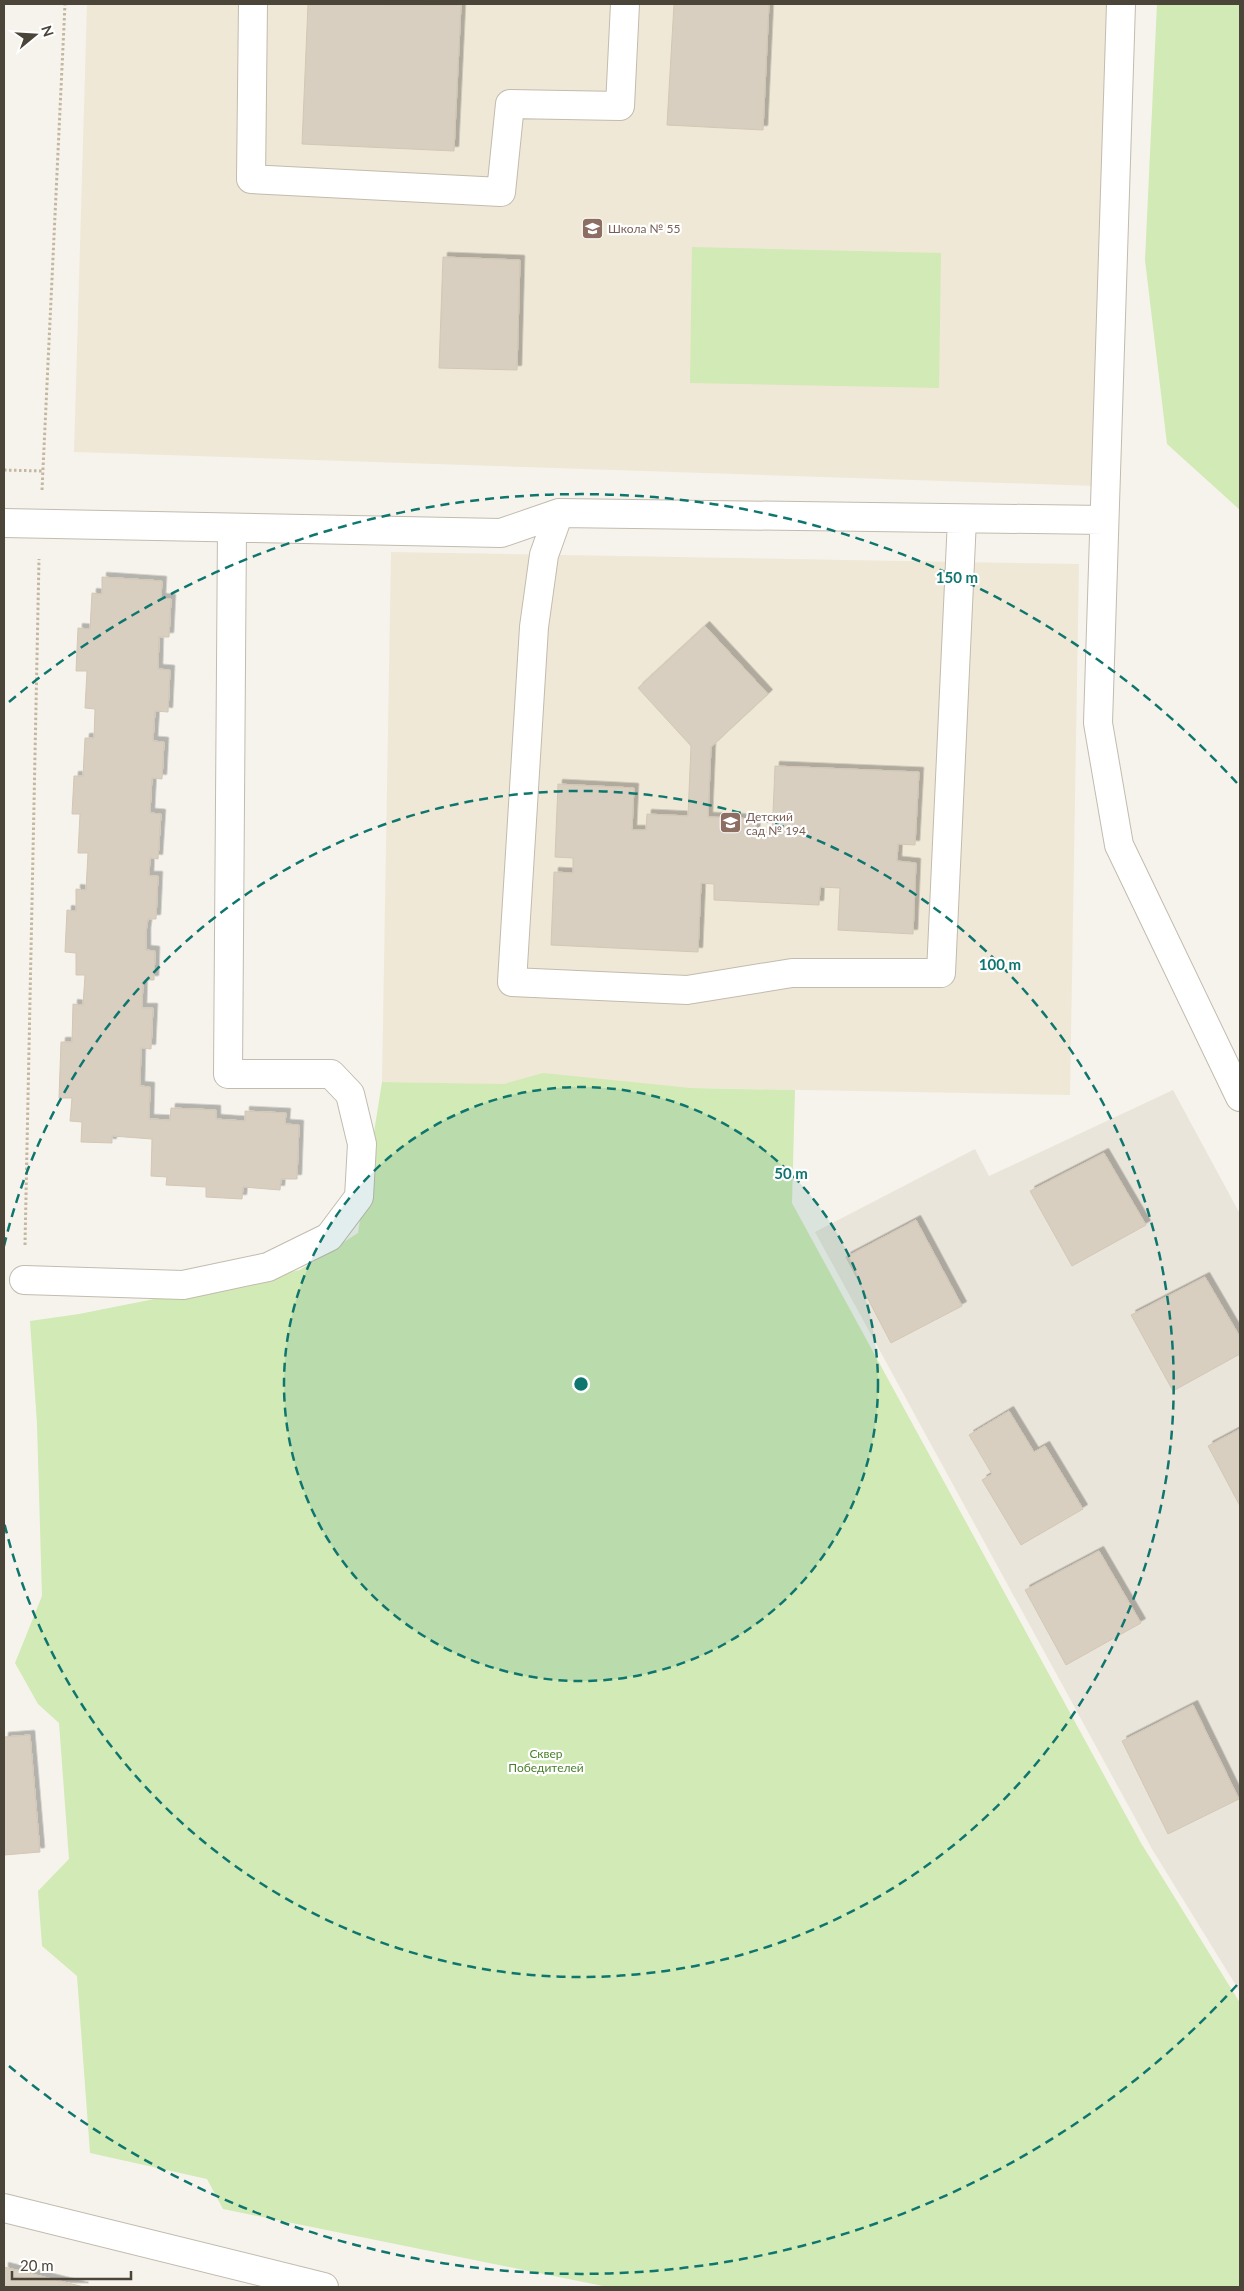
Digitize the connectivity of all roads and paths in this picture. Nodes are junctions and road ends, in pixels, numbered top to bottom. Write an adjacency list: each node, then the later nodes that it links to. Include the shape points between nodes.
1 (66, 4): 6 (path)
2 (253, 4): 3 (street, via 251,179 501,192 510,104 620,106)
3 (625, 4)
4 (1121, 4): 9 (street)
5 (4, 470): 6 (path)
6 (42, 471): 11 (path)
7 (559, 513): 8 (street); 8 (street, via 544,555 534,626 512,982 687,990 792,973 941,974); 12 (street, via 501,533)
8 (962, 519): 9 (street)
9 (1104, 520): 13 (street, via 1098,723 1119,845)
10 (4, 524): 11 (street)
11 (40, 525): 12 (street); 14 (path)
12 (232, 528): 14 (street, via 228,1074 331,1074 350,1094 362,1144 359,1197 329,1237 268,1267 182,1285)
13 (1240, 1097)
14 (24, 1280)
15 (4, 2208): 16 (street)
16 (324, 2287)

